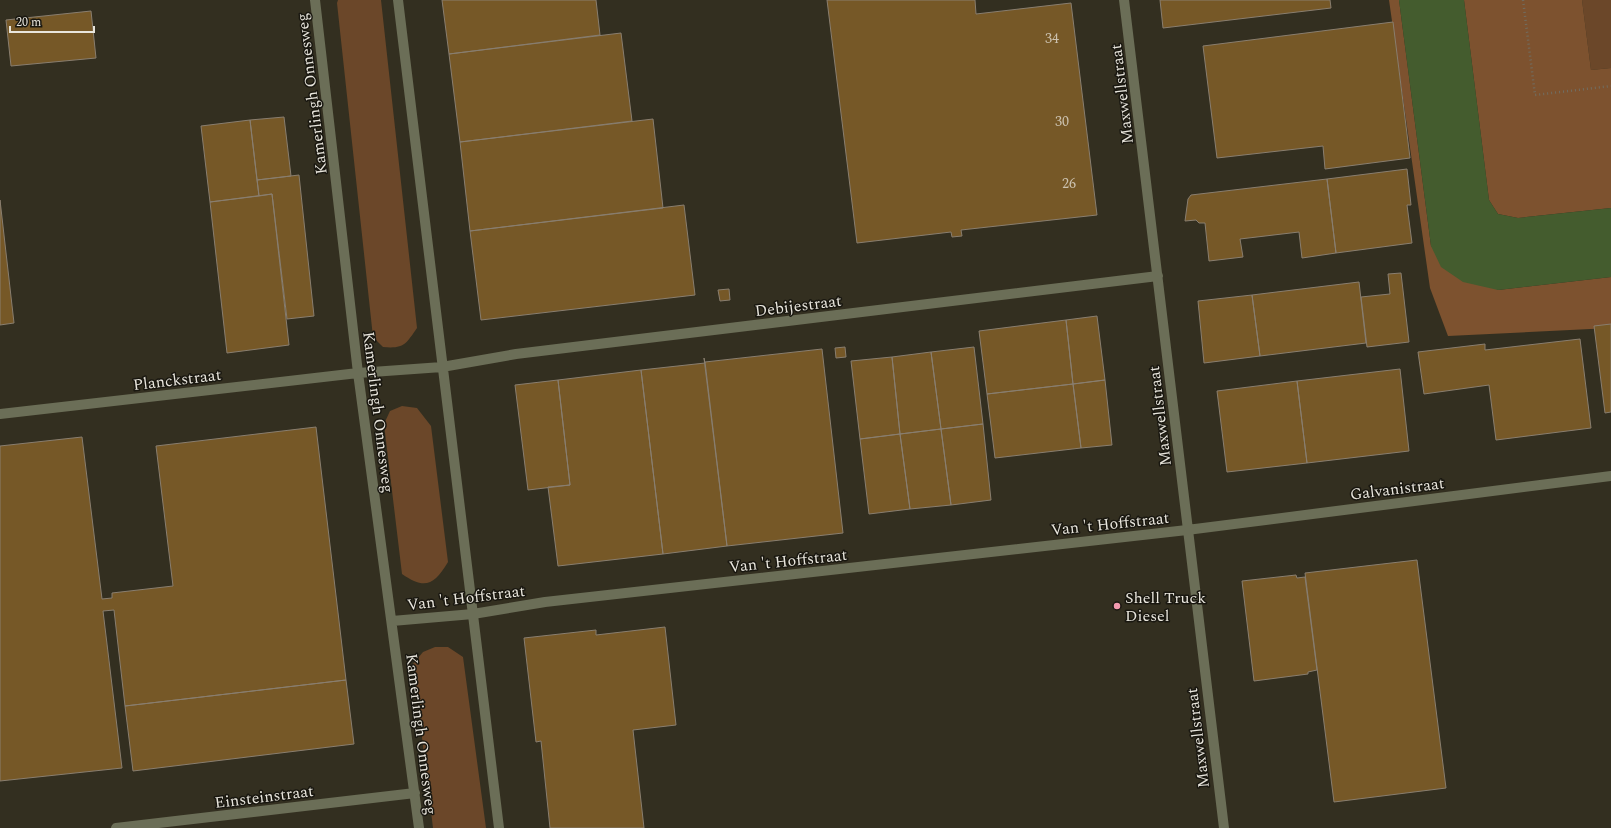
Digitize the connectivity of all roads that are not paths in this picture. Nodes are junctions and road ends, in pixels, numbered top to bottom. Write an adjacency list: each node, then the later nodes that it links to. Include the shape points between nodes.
1 (315, 0): 6 (street, Kamerlingh Onnesweg)
2 (398, 0): 5 (street)
3 (1124, 0): 4 (street, Maxwellstraat)
4 (1158, 276): 5 (street, Debijestraat, via 532,352); 9 (street, Maxwellstraat)
5 (442, 367): 6 (street, Debijestraat); 10 (street)
6 (358, 373): 7 (street, Planckstraat); 11 (street, Kamerlingh Onnesweg)
7 (0, 414)
8 (1611, 476): 9 (street, Galvanistraat)
9 (1187, 530): 10 (street, Van 't Hoffstraat, via 545,602); 16 (street, Maxwellstraat)
10 (473, 614): 11 (street, Van 't Hoffstraat); 15 (street)
11 (392, 621): 12 (street, Kamerlingh Onnesweg)
12 (415, 793): 13 (street, Einsteinstraat); 14 (street, Kamerlingh Onnesweg)
13 (116, 828)
14 (419, 828)
15 (499, 828)
16 (1224, 828)

